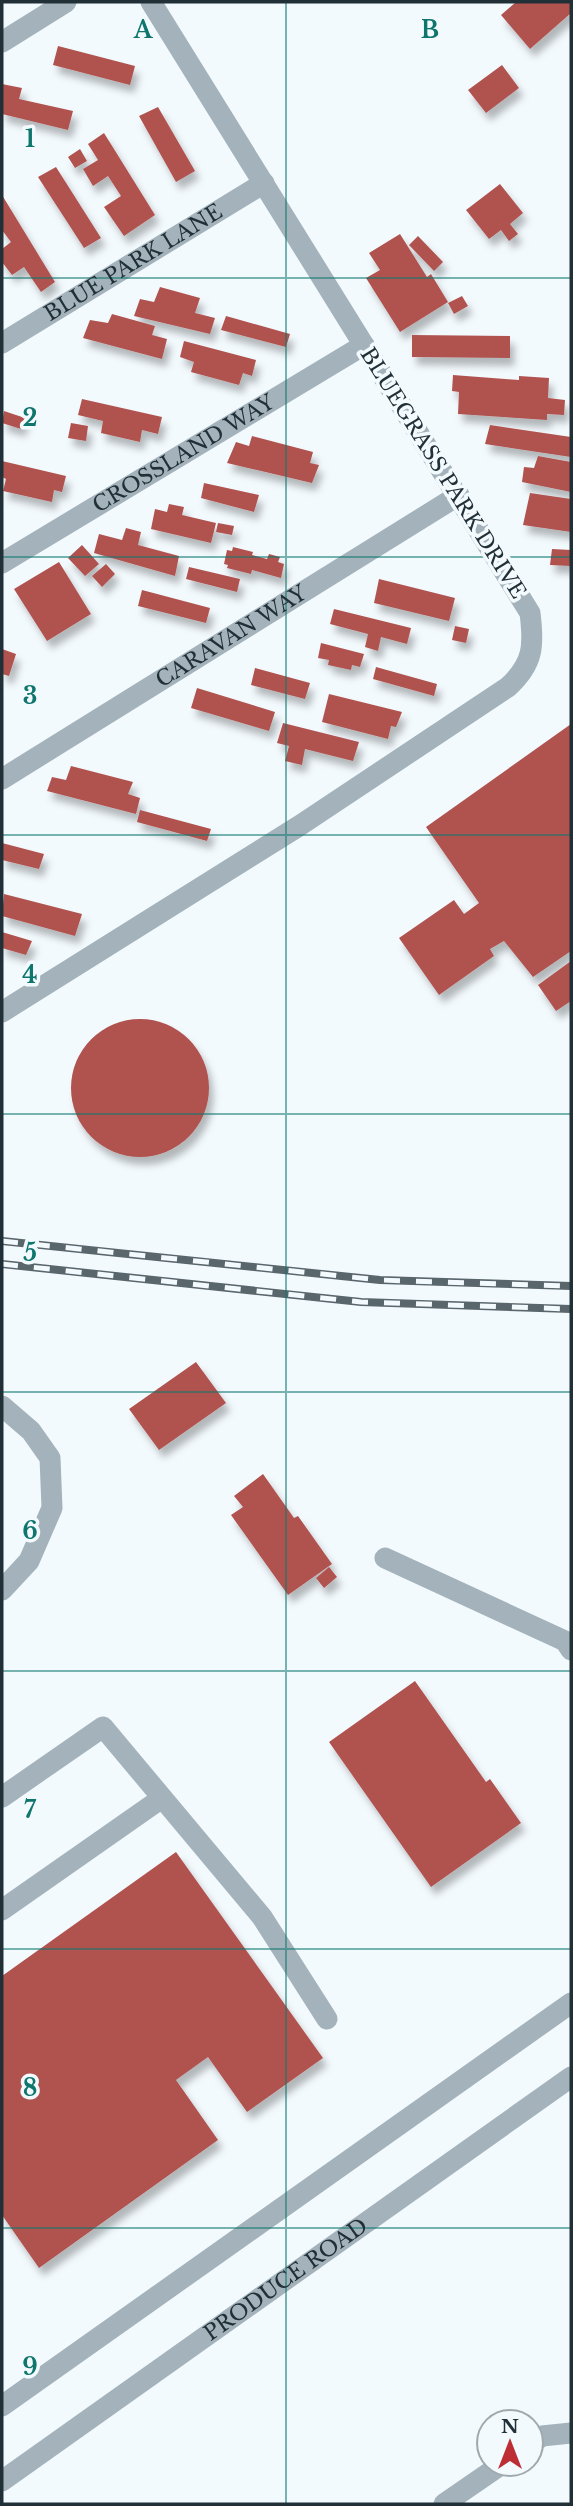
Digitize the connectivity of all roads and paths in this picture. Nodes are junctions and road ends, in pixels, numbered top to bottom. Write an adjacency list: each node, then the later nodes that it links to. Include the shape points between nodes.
1 (66, 2): 3 (street)
2 (151, 2): 4 (street, BLUEGRASS PARK DRIVE)
3 (2, 42)
4 (264, 183): 5 (street, BLUE PARK LANE); 6 (street, BLUEGRASS PARK DRIVE)
5 (2, 343)
6 (363, 345): 7 (street, BLUEGRASS PARK DRIVE); 8 (street, CROSSLAND WAY)
7 (459, 495): 9 (street, CARAVAN WAY); 10 (street, BLUEGRASS PARK DRIVE, via 530,613 534,640 530,659 517,678 299,826)
8 (2, 563)
9 (2, 779)
10 (2, 1012)
11 (2, 1406): 13 (street, via 31,1431 50,1458 52,1508 29,1561)
12 (385, 1558): 14 (street, via 565,1641)
13 (2, 1590)
14 (571, 1650)
15 (2, 1797): 16 (street, via 103,1727)
16 (162, 1798): 17 (street); 19 (street, via 262,1917)
17 (2, 1910)
18 (571, 2003): 21 (street)
19 (327, 2019)
20 (571, 2077): 25 (street, PRODUCE ROAD)
21 (2, 2406)
22 (571, 2433): 23 (street)
23 (545, 2436)
24 (482, 2478): 26 (street)
25 (2, 2481)
26 (444, 2504)

